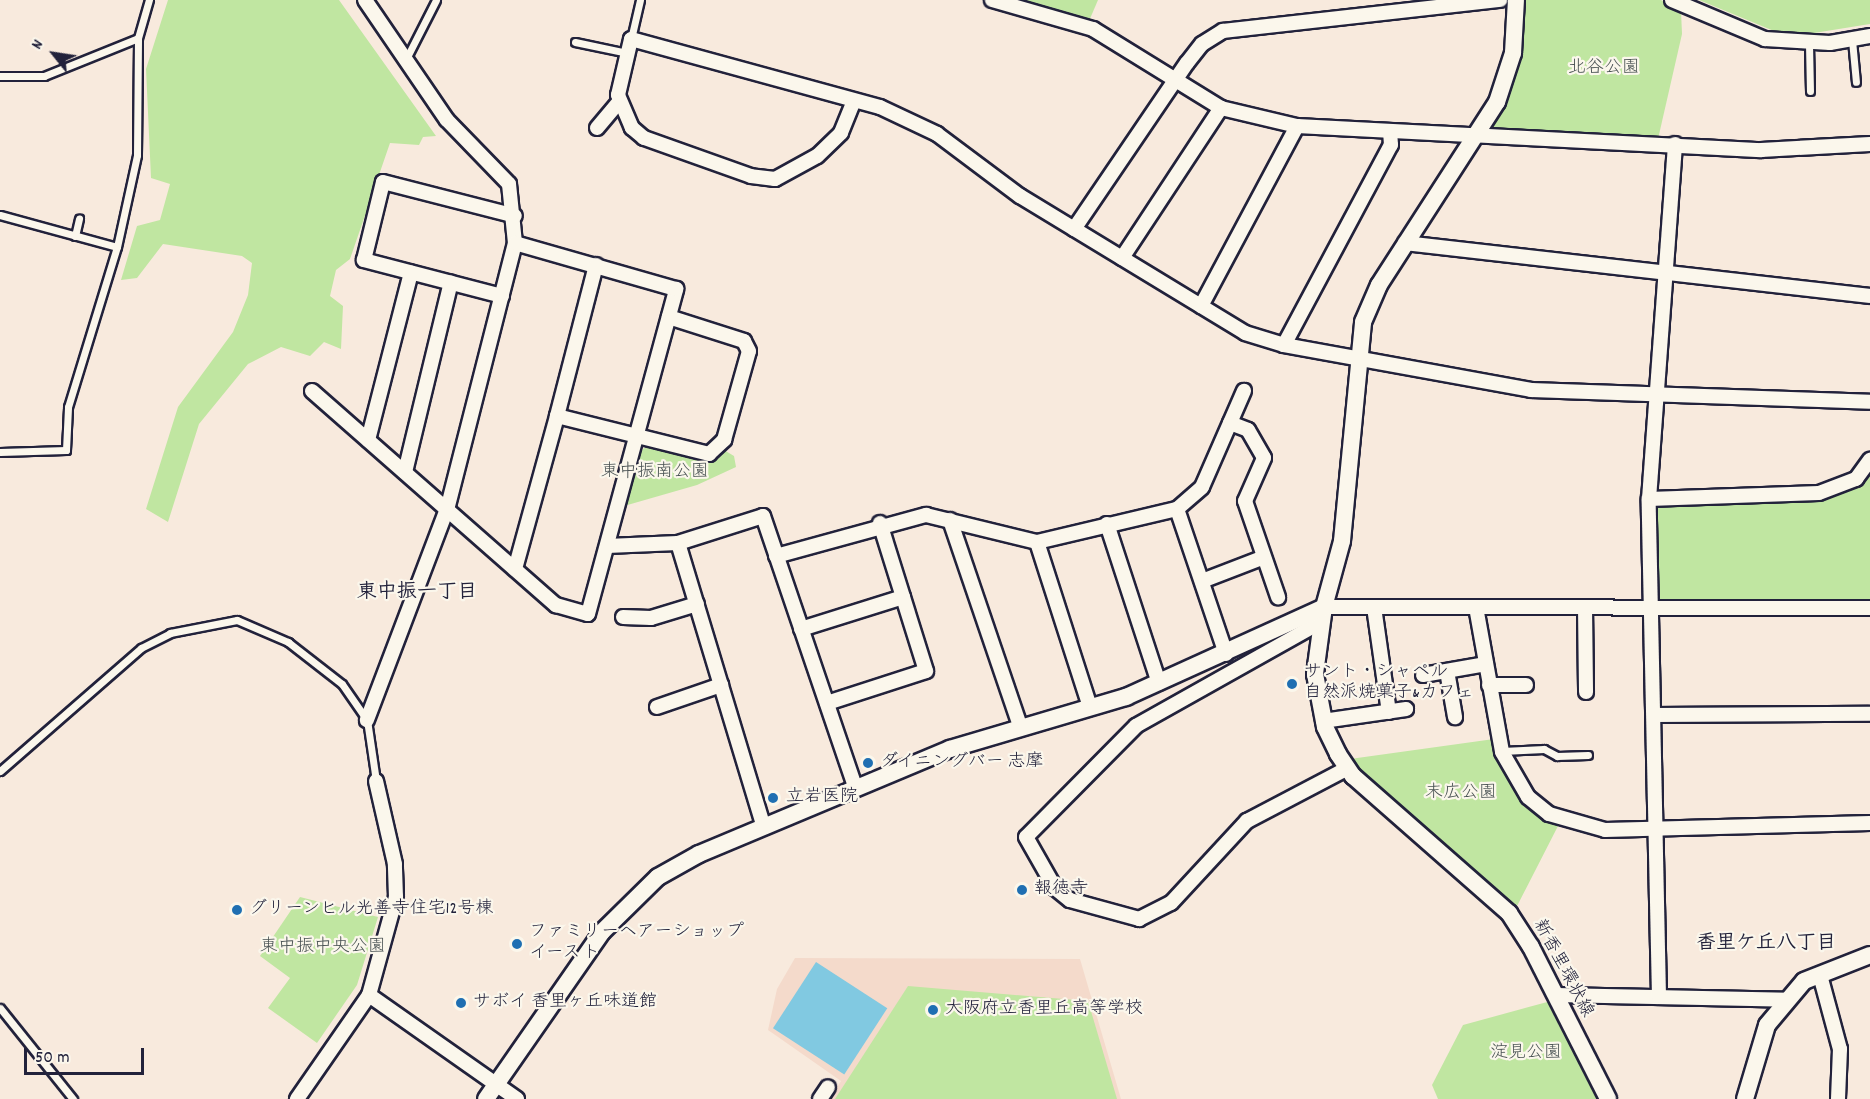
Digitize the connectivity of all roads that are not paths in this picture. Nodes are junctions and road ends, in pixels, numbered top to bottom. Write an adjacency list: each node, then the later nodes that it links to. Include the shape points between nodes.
1 (149, 0): 10 (lane)
2 (365, 0): 16 (street)
3 (436, 0): 16 (lane)
4 (640, 0): 11 (lane)
5 (992, 0): 18 (street, via 1093,29)
6 (1500, 0): 18 (street, via 1223,31 1202,44)
7 (1516, 0): 27 (street, 新香里環状線, via 1506,80)
8 (1672, 0): 14 (street, via 1740,32)
9 (1870, 36): 12 (street)
10 (138, 38): 17 (lane, via 44,76); 37 (lane, via 136,155)
11 (631, 39): 15 (street); 22 (street)
12 (1852, 40): 14 (street); 19 (lane)
13 (575, 42): 15 (lane)
14 (1809, 44): 20 (lane)
15 (627, 53): 21 (street)
16 (406, 59): 31 (street, via 447,120 510,184)
17 (0, 76)
18 (1176, 80): 23 (street); 33 (street)
19 (1856, 82)
20 (1810, 91)
21 (620, 101): 22 (street, via 632,128 644,138 751,176 775,179 794,172 841,133); 25 (street)
22 (854, 103): 33 (street, via 880,107 937,135)
23 (1221, 108): 24 (street); 38 (street)
24 (1297, 126): 26 (street); 45 (street)
25 (597, 128)
26 (1390, 131): 27 (street); 47 (street, via 1391,145)
27 (1476, 137): 28 (street); 36 (street, 新香里環状線)
28 (1675, 144): 29 (street, via 1761,150); 41 (street)
29 (1870, 144)
30 (0, 215): 34 (lane)
31 (515, 216): 35 (street); 40 (street, via 383,182 364,260)
32 (80, 218): 34 (lane)
33 (1074, 230): 38 (street)
34 (75, 236): 37 (lane)
35 (515, 243): 39 (street); 43 (street)
36 (1405, 243): 41 (street); 48 (street, 新香里環状線, via 1379,285)
37 (117, 247): 57 (lane, via 68,407 66,450)
38 (1122, 258): 45 (street)
39 (596, 265): 46 (street, via 676,289); 53 (street)
40 (411, 272): 42 (street); 56 (street)
41 (1664, 275): 44 (street); 51 (street)
42 (451, 282): 43 (street); 59 (street)
43 (502, 296): 61 (street)
44 (1870, 297)
45 (1201, 306): 47 (street, via 1245,333)
46 (669, 317): 55 (street); 55 (street, via 744,341 749,361 724,440 709,454)
47 (1284, 345): 48 (street)
48 (1357, 360): 51 (street, via 1531,390); 81 (street, 新香里環状線, via 1342,541)
49 (312, 391): 56 (street)
50 (1244, 391): 54 (street)
51 (1656, 395): 52 (street); 60 (street)
52 (1870, 402)
53 (557, 416): 55 (street); 71 (street)
54 (1230, 423): 62 (street, via 1202,487); 70 (street, via 1248,430 1264,458 1245,501)
55 (636, 438): 68 (street)
56 (368, 440): 59 (street)
57 (0, 452)
58 (1870, 460): 60 (street, via 1856,479 1819,493)
59 (405, 472): 61 (street)
60 (1649, 499): 79 (street)
61 (447, 509): 71 (street); 101 (street)
62 (1177, 509): 65 (street); 72 (street)
63 (950, 520): 64 (street, via 926,515); 66 (street); 103 (street)
64 (880, 523): 69 (street); 73 (street)
65 (1107, 524): 66 (street); 88 (street)
66 (1037, 542): 95 (street)
67 (678, 543): 68 (street); 69 (street, via 763,516); 75 (street)
68 (607, 546): 71 (street, via 588,614 556,605)
69 (776, 556): 83 (street)
70 (1262, 558): 72 (street); 74 (street)
71 (515, 569)
72 (1202, 581): 84 (street)
73 (903, 597): 83 (street); 93 (street, via 926,670)
74 (1278, 597)
75 (696, 604): 82 (street, via 651,618); 90 (street)
76 (1374, 607): 77 (street); 81 (street); 97 (street)
77 (1476, 607): 78 (street); 85 (street)
78 (1585, 607): 79 (street); 92 (street)
79 (1652, 608): 80 (street); 99 (street)
80 (1870, 608)
81 (1322, 614): 84 (street); 102 (street, 新香里環状線, via 1315,674); 106 (street, via 1136,726 1026,837 1055,888 1070,900 1139,919 1171,903 1246,821)
82 (623, 617)
83 (801, 629): 93 (street)
84 (1226, 654): 88 (street)
85 (1486, 664): 86 (street); 91 (street)
86 (1447, 671): 87 (street); 100 (street)
87 (1423, 675)
88 (1159, 683): 95 (street)
89 (1526, 684): 91 (street)
90 (721, 686): 94 (street); 111 (street)
91 (1490, 686): 104 (street)
92 (1586, 692)
93 (827, 703): 109 (street)
94 (657, 706)
95 (1090, 707): 103 (street)
96 (1406, 709): 97 (street)
97 (1389, 712): 102 (street)
98 (1870, 714): 99 (street)
99 (1654, 715): 112 (street)
100 (1455, 717)
101 (367, 720): 107 (lane, via 320,663 255,624 237,620 170,633 141,648); 108 (lane)
102 (1323, 721): 106 (street, 新香里環状線)
103 (1021, 728): 109 (street, via 950,749)
104 (1502, 752): 105 (lane, via 1544,749 1557,756); 112 (street, via 1528,797 1549,814 1605,830)
105 (1588, 755)
106 (1348, 768): 116 (street, 新香里環状線, via 1509,913)
107 (0, 771)
108 (376, 781): 115 (street, via 397,882)
109 (856, 789): 111 (street)
110 (1870, 823): 112 (street)
111 (764, 827): 120 (street, via 699,854 627,903 564,982)
112 (1656, 828): 117 (street)
113 (1870, 955): 114 (street)
114 (1820, 975): 118 (street, via 1804,981); 126 (street, via 1840,1049)
115 (369, 995): 120 (street); 122 (street)
116 (1556, 995): 117 (street); 124 (street, 新香里環状線)
117 (1659, 997): 118 (street)
118 (1788, 1000): 125 (street, via 1767,1025)
119 (0, 1008): 121 (lane)
120 (490, 1092): 123 (street)
121 (73, 1099)
122 (297, 1099)
123 (517, 1099)
124 (1608, 1099)
125 (1745, 1099)
126 (1838, 1099)

